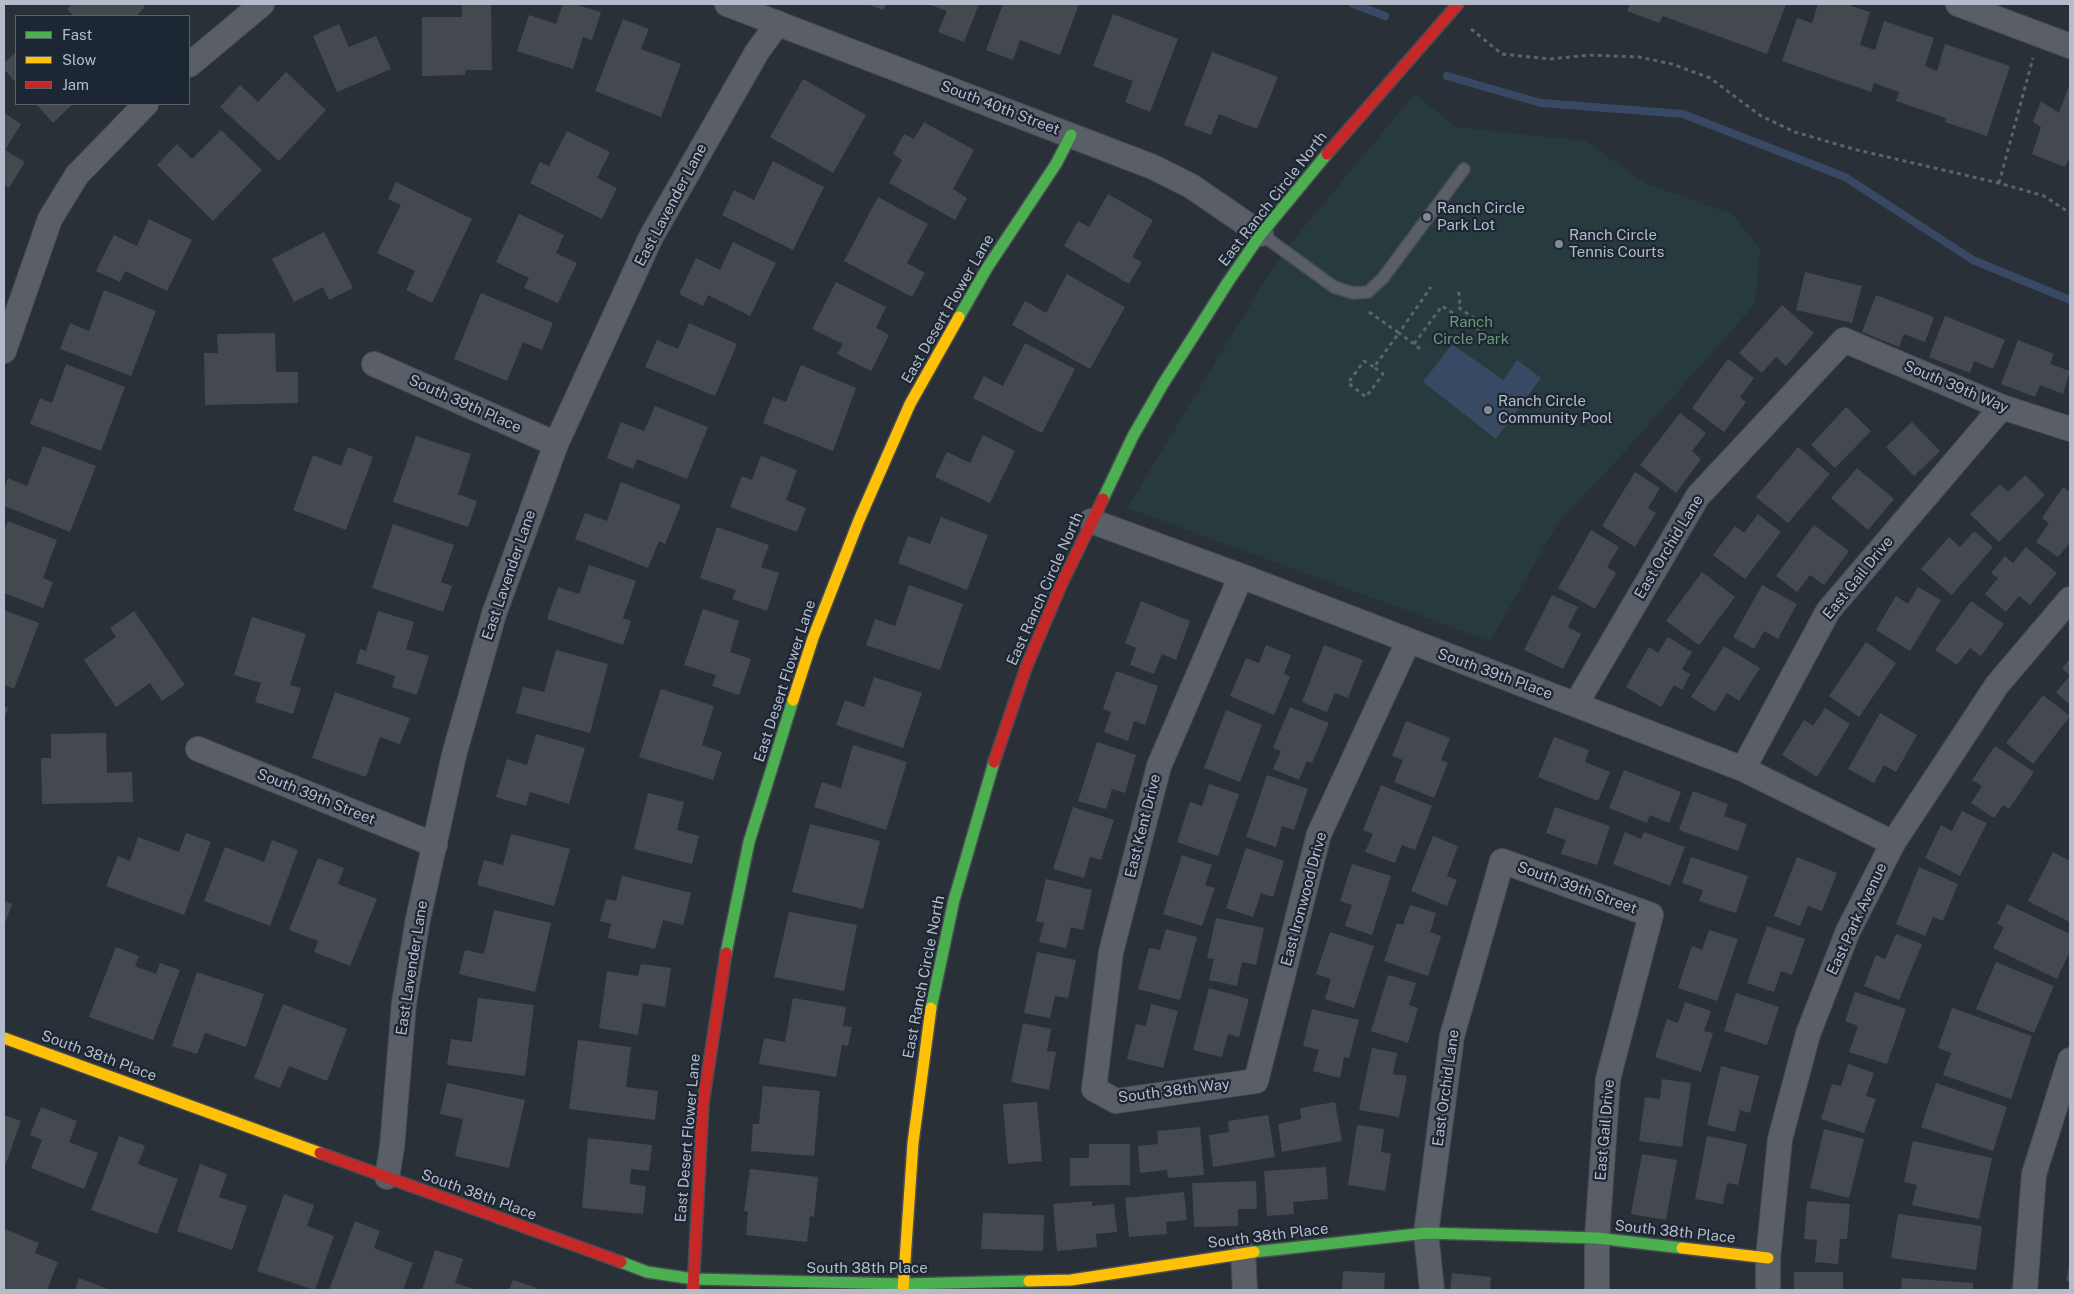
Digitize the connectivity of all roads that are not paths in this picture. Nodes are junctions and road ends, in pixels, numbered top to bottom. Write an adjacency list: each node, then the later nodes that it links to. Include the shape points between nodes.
1 (262, 4): 7 (street)
2 (727, 4): 5 (street, South 40th Street)
3 (1458, 4): 11 (street, East Ranch Circle North, via 1357,117)
4 (1958, 4): 6 (street)
5 (778, 23): 9 (street, South 40th Street); 17 (street, East Lavender Lane, via 747,68 652,237)
6 (2070, 46)
7 (190, 64)
8 (145, 105): 13 (street, via 77,175 50,219)
9 (1070, 135): 11 (street, South 40th Street, via 1153,167 1191,186); 38 (street, East Desert Flower Lane, via 1056,164 987,268 910,404 859,520 813,638 749,842 723,968 703,1103)
10 (1464, 169): 11 (lane, via 1383,278 1368,292 1353,293 1334,287)
11 (1262, 234): 18 (street, East Ranch Circle North, via 1163,384)
12 (1844, 340): 15 (street, South 39th Way); 22 (street, East Orchid Lane, via 1698,496)
13 (4, 351)
14 (374, 364): 17 (street, South 39th Place)
15 (2002, 407): 16 (street, South 39th Way); 24 (street, East Gail Drive, via 1828,610)
16 (2070, 429)
17 (556, 444): 26 (street, East Lavender Lane, via 494,614 454,755)
18 (1091, 521): 19 (street, South 39th Place); 40 (street, East Ranch Circle North, via 1024,674 996,753 954,900 922,1064)
19 (1241, 576): 21 (street, South 39th Place); 32 (street, East Kent Drive, via 1159,766 1111,952)
20 (2070, 599): 25 (street, East Park Avenue, via 1996,685)
21 (1408, 642): 22 (street, South 39th Place); 31 (street, East Ironwood Drive, via 1320,834)
22 (1576, 704): 24 (street, South 39th Place)
23 (198, 749): 26 (street, South 39th Street)
24 (1743, 769): 25 (street, South 39th Place)
25 (1893, 843): 37 (street, East Park Avenue, via 1848,931 1808,1034 1780,1139)
26 (435, 845): 33 (street, East Lavender Lane, via 404,1002)
27 (1502, 861): 28 (street, South 39th Street); 34 (street, East Orchid Lane, via 1452,1036)
28 (1651, 915): 35 (street, East Gail Drive, via 1608,1079)
29 (4, 1038): 33 (street, South 38th Place)
30 (2070, 1060): 45 (street, via 2034,1174)
31 (1256, 1081): 32 (street, South 38th Way, via 1116,1101)
32 (1094, 1089)
33 (387, 1177): 38 (street, South 38th Place, via 647,1272)
34 (1426, 1233): 35 (street, South 38th Place); 36 (street, South 38th Place); 42 (street, East Orchid Lane)
35 (1596, 1238): 37 (street, South 38th Place); 43 (street, East Gail Drive)
36 (1244, 1253): 39 (street, South 38th Place); 41 (street)
37 (1768, 1258): 44 (street, East Park Avenue)
38 (694, 1285): 40 (street, South 38th Place)
39 (1071, 1285): 40 (street, South 38th Place)
40 (903, 1287)
41 (1245, 1290)
42 (1432, 1290)
43 (1597, 1290)
44 (1768, 1290)
45 (2024, 1290)

